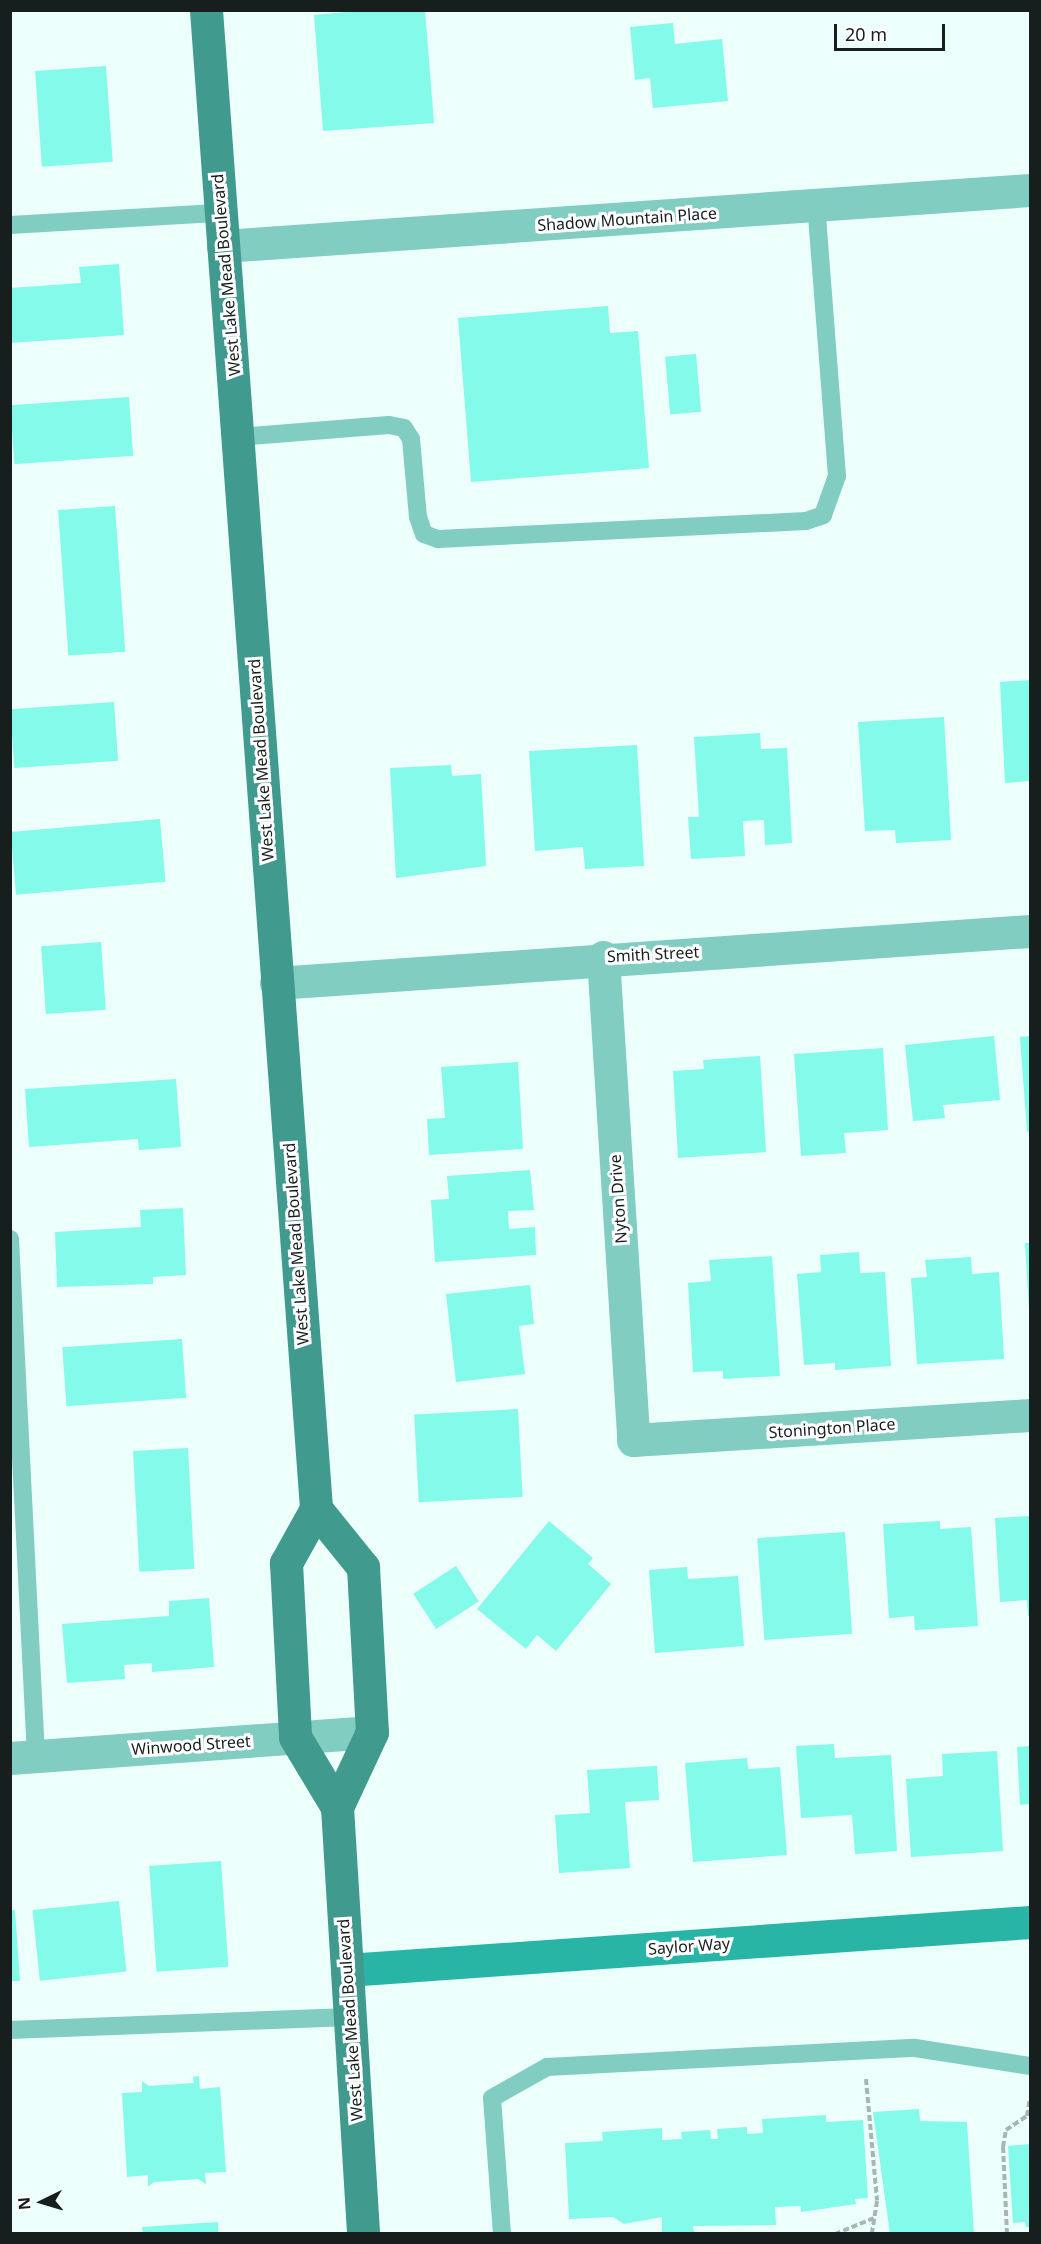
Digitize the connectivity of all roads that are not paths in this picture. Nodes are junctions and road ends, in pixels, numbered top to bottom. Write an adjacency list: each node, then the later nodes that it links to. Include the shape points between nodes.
1 (206, 10): 4 (main road, West Lake Mead Boulevard)
2 (1030, 190): 3 (street, Shadow Mountain Place)
3 (816, 206): 6 (street, Shadow Mountain Place); 7 (lane, via 837,476 823,515 806,521 438,539 424,534 418,517 411,439 404,428 389,425)
4 (221, 213): 5 (lane); 6 (main road, West Lake Mead Boulevard)
5 (10, 225)
6 (223, 246): 7 (main road, West Lake Mead Boulevard)
7 (239, 437): 10 (main road, West Lake Mead Boulevard)
8 (1030, 931): 9 (street, Smith Street)
9 (603, 957): 10 (street, Smith Street); 13 (street, Nyton Drive)
10 (276, 983): 14 (main road, West Lake Mead Boulevard)
11 (10, 1239): 17 (lane)
12 (1030, 1415): 13 (street, Stonington Place)
13 (633, 1440)
14 (316, 1509): 15 (main road, West Lake Mead Boulevard, via 363,1567); 16 (main road, West Lake Mead Boulevard, via 286,1563)
15 (372, 1732): 16 (street, Winwood Street); 18 (main road, West Lake Mead Boulevard)
16 (295, 1737): 17 (street, Winwood Street); 18 (main road, West Lake Mead Boulevard)
17 (23, 1757)
18 (337, 1807): 20 (main road, West Lake Mead Boulevard)
19 (1030, 1922): 20 (street, Saylor Way)
20 (347, 1970): 21 (main road, West Lake Mead Boulevard)
21 (350, 2018): 22 (lane); 24 (main road, West Lake Mead Boulevard)
22 (10, 2030)
23 (1030, 2066): 25 (lane, via 915,2048 547,2067 492,2098)
24 (363, 2234)
25 (502, 2234)

